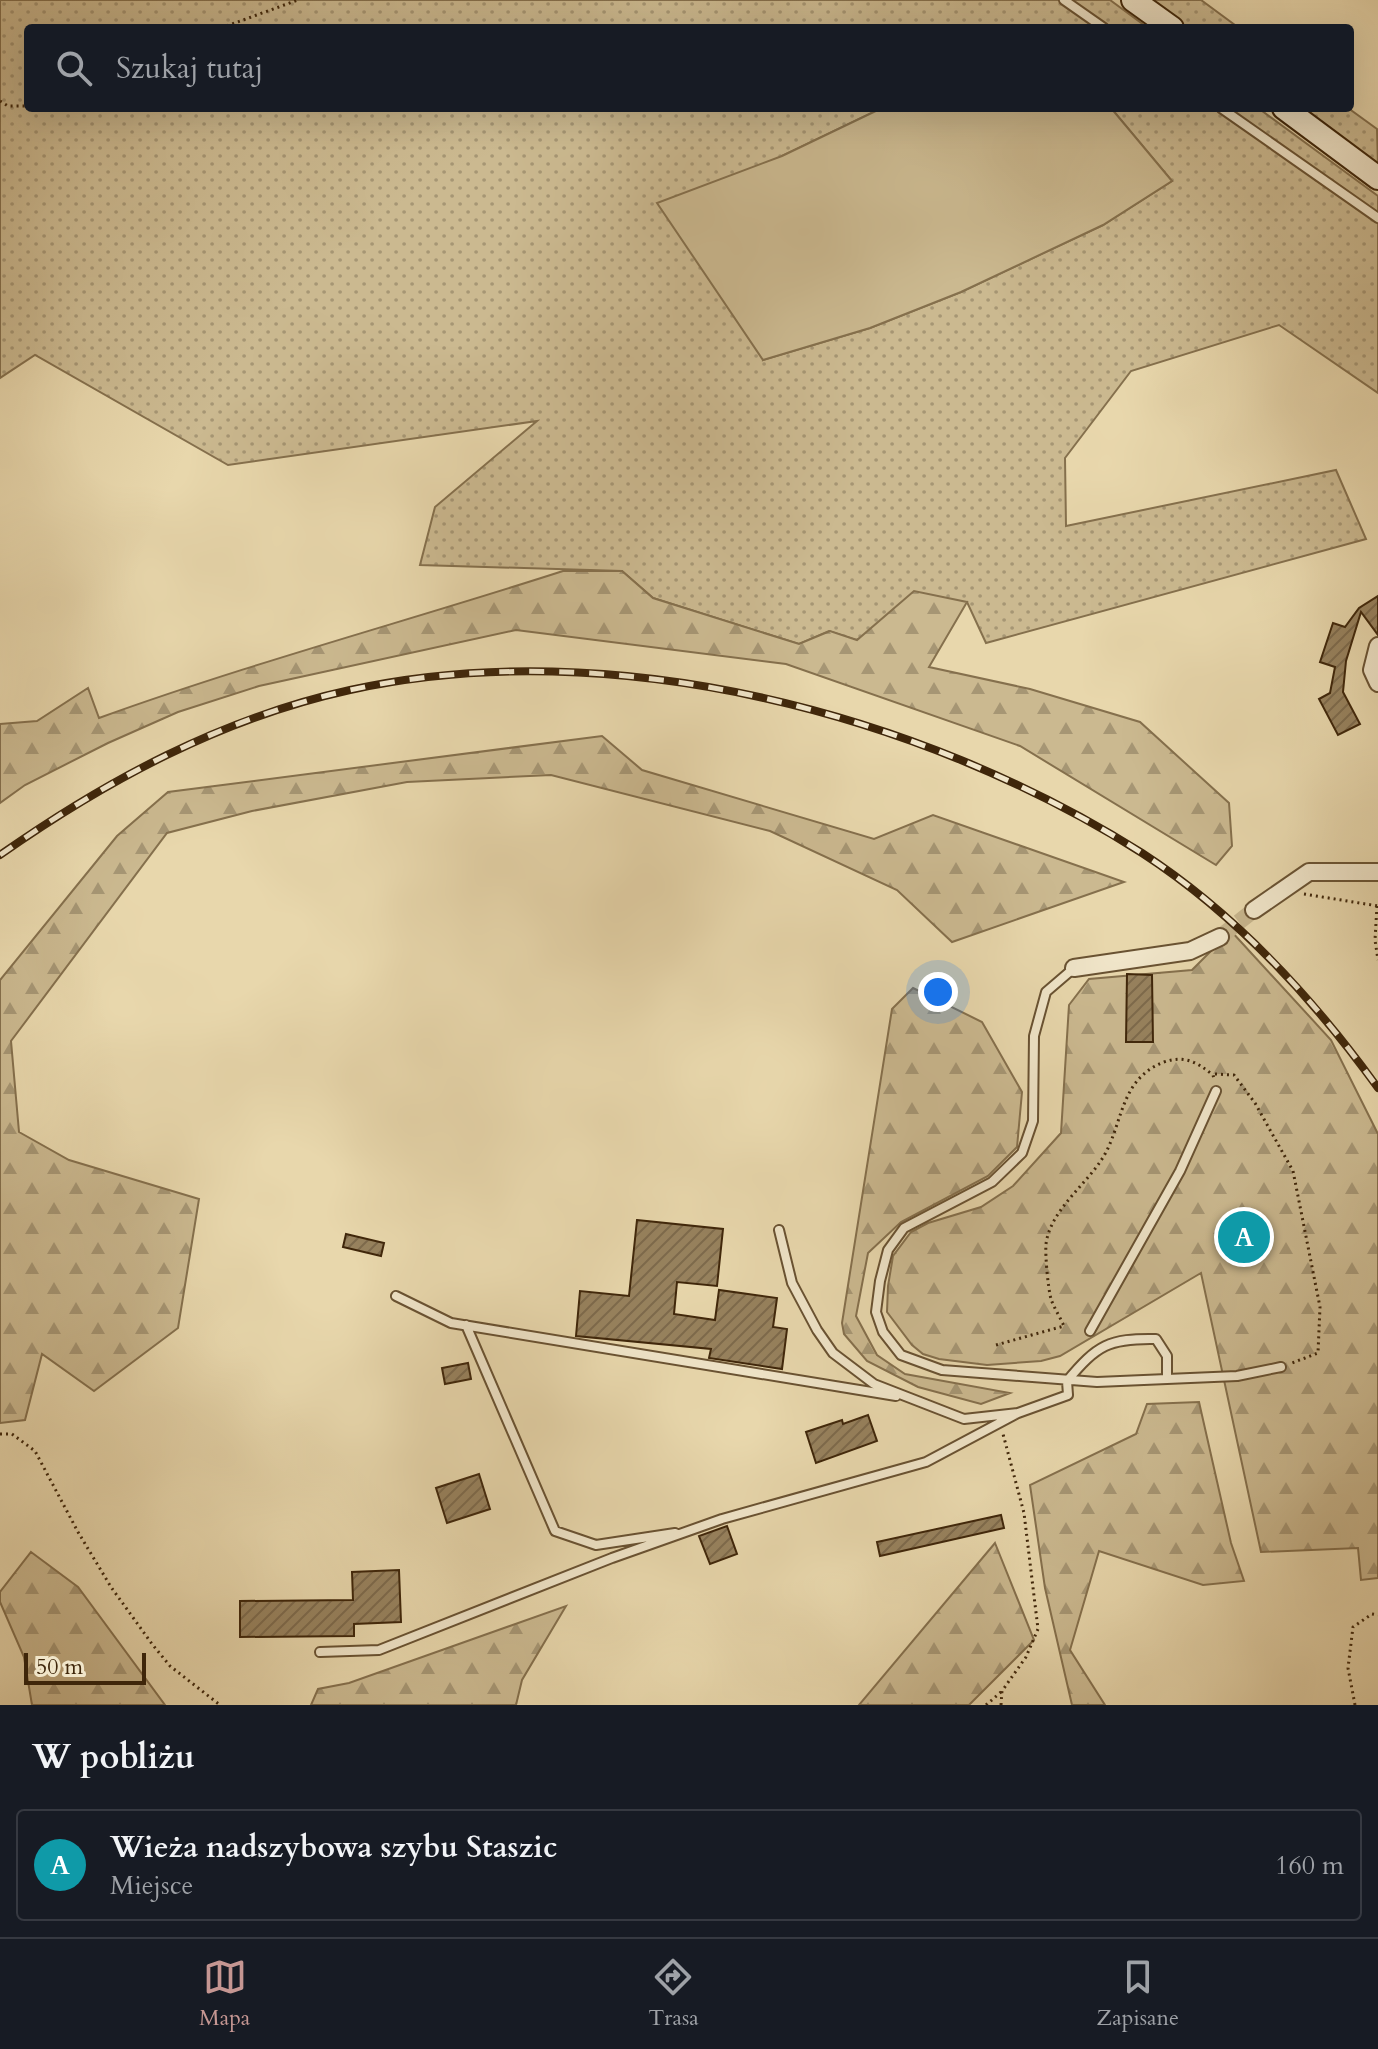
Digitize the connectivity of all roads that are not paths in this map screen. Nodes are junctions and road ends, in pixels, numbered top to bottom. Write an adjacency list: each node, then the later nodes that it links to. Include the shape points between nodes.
1 (1064, 0): 3 (lane)
2 (1133, 0): 4 (main road)
3 (1098, 24)
4 (1166, 24)
5 (1227, 112): 8 (lane)
6 (1289, 112): 7 (main road)
7 (1378, 178)
8 (1378, 218)
9 (1378, 646): 10 (street, via 1372,670)
10 (1378, 683)
11 (1378, 872): 12 (street, via 1309,872)
12 (1254, 910)
13 (1220, 937): 14 (street, via 1190,951)
14 (1074, 968): 22 (lane, via 1046,992 1034,1036 1033,1121 1022,1153 992,1182 904,1228 888,1250 876,1312 883,1332 901,1355 942,1370)
15 (1216, 1091): 19 (lane, via 1180,1171)
16 (779, 1230): 23 (lane, via 792,1283 833,1353 874,1384)
17 (396, 1296): 18 (lane)
18 (466, 1325): 23 (lane); 25 (lane, via 555,1531 596,1545)
19 (1090, 1331)
20 (1281, 1367): 21 (lane, via 1237,1376)
21 (1167, 1378): 22 (lane); 22 (lane, via 1167,1356 1156,1339 1124,1338 1090,1354)
22 (1067, 1381): 24 (lane, via 1068,1395)
23 (912, 1399): 24 (lane, via 964,1419)
24 (1018, 1413): 25 (lane, via 926,1462)
25 (684, 1533): 26 (lane, via 379,1650)
26 (320, 1652)

